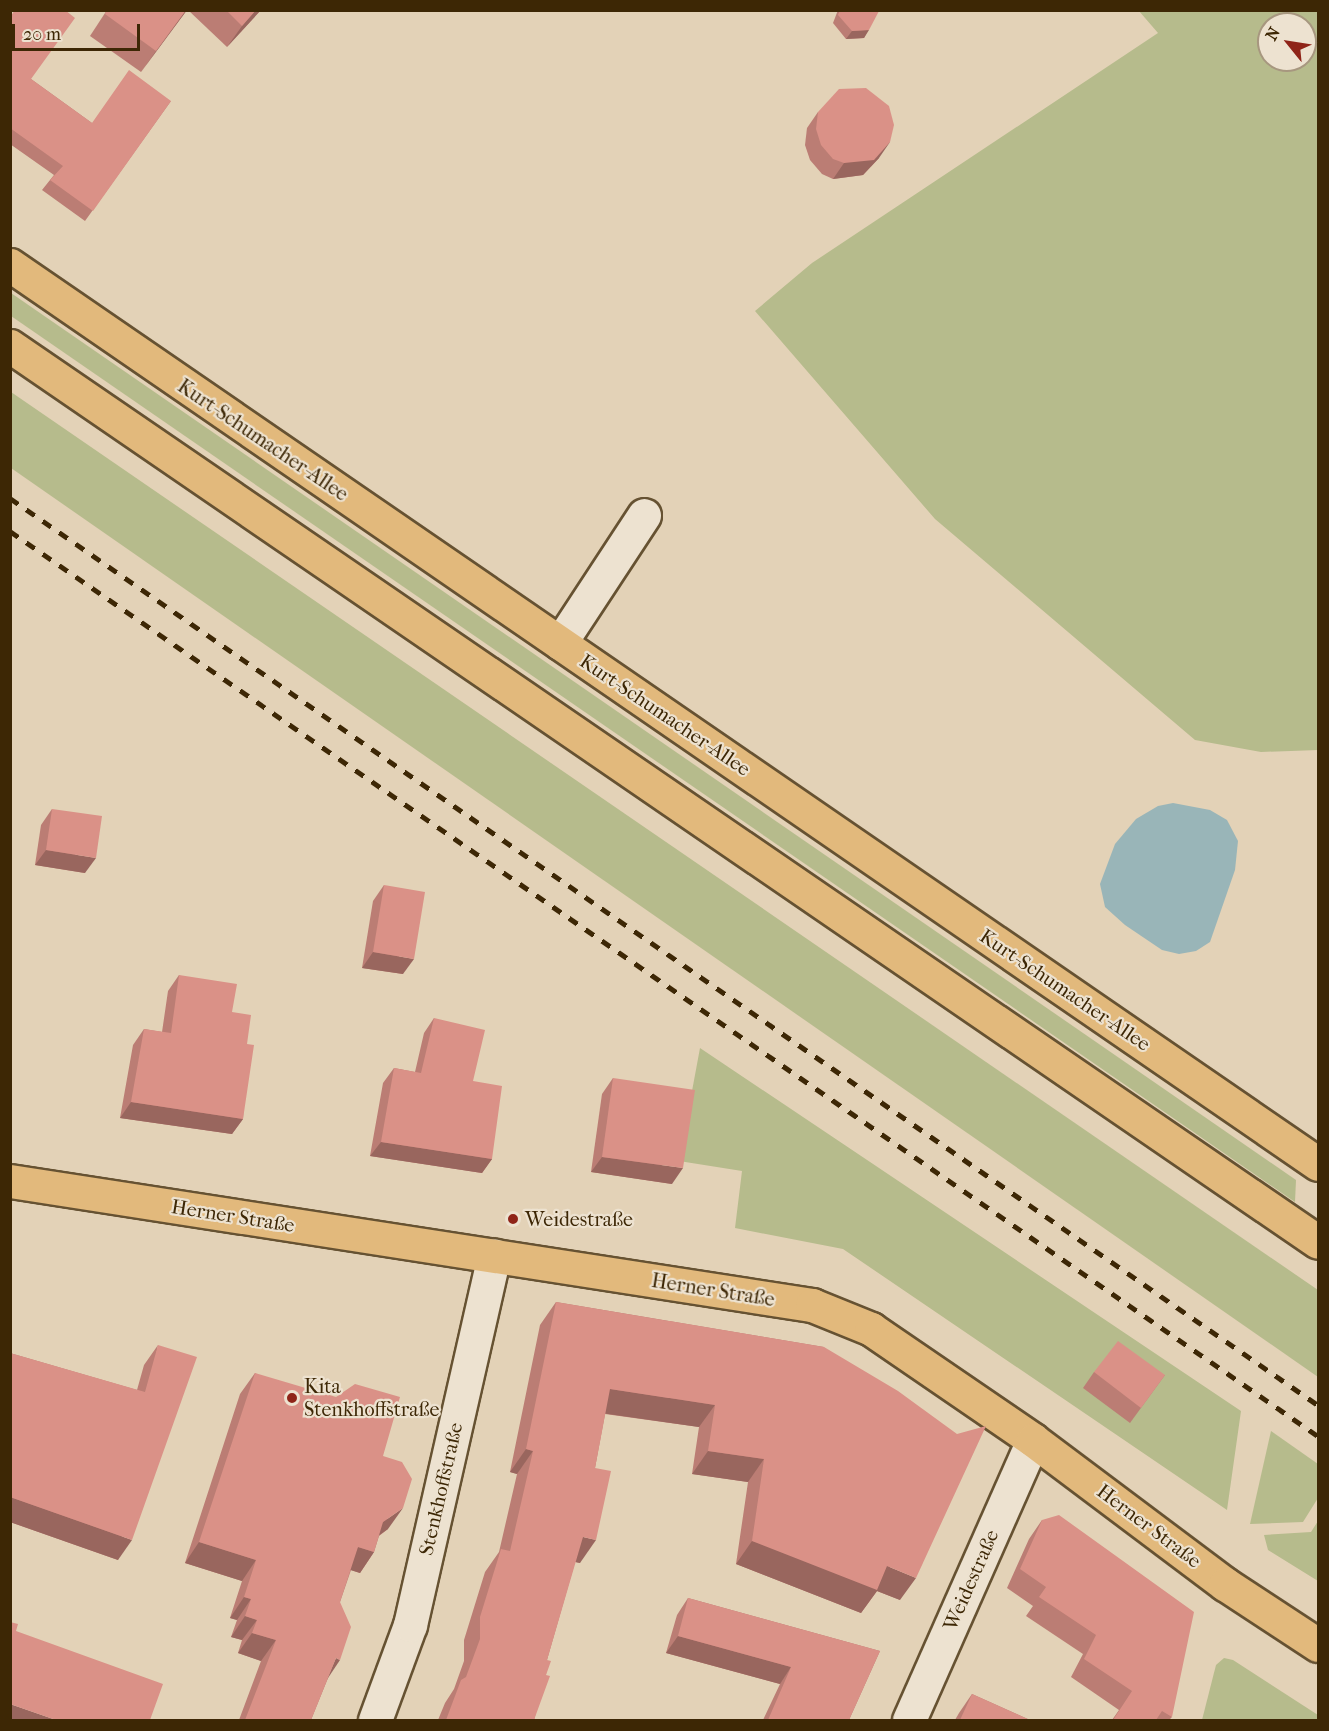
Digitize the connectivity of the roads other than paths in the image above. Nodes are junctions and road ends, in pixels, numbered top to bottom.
1 (10, 266) edge
2 (10, 345) edge
3 (644, 515) dead end
4 (560, 643) junction
5 (1318, 1164) edge
6 (10, 1181) edge
7 (1318, 1242) edge
8 (494, 1255) junction
9 (1033, 1440) junction
10 (1318, 1645) edge
11 (375, 1720) edge
12 (909, 1720) edge

1 - 4 main road, Kurt-Schumacher-Allee
2 - 7 main road
3 - 4 street
4 - 5 main road, Kurt-Schumacher-Allee
6 - 8 main road, Herner Straße
8 - 9 main road, Herner Straße
8 - 11 street, Stenkhoffstraße
9 - 10 main road, Herner Straße
9 - 12 street, Weidestraße

